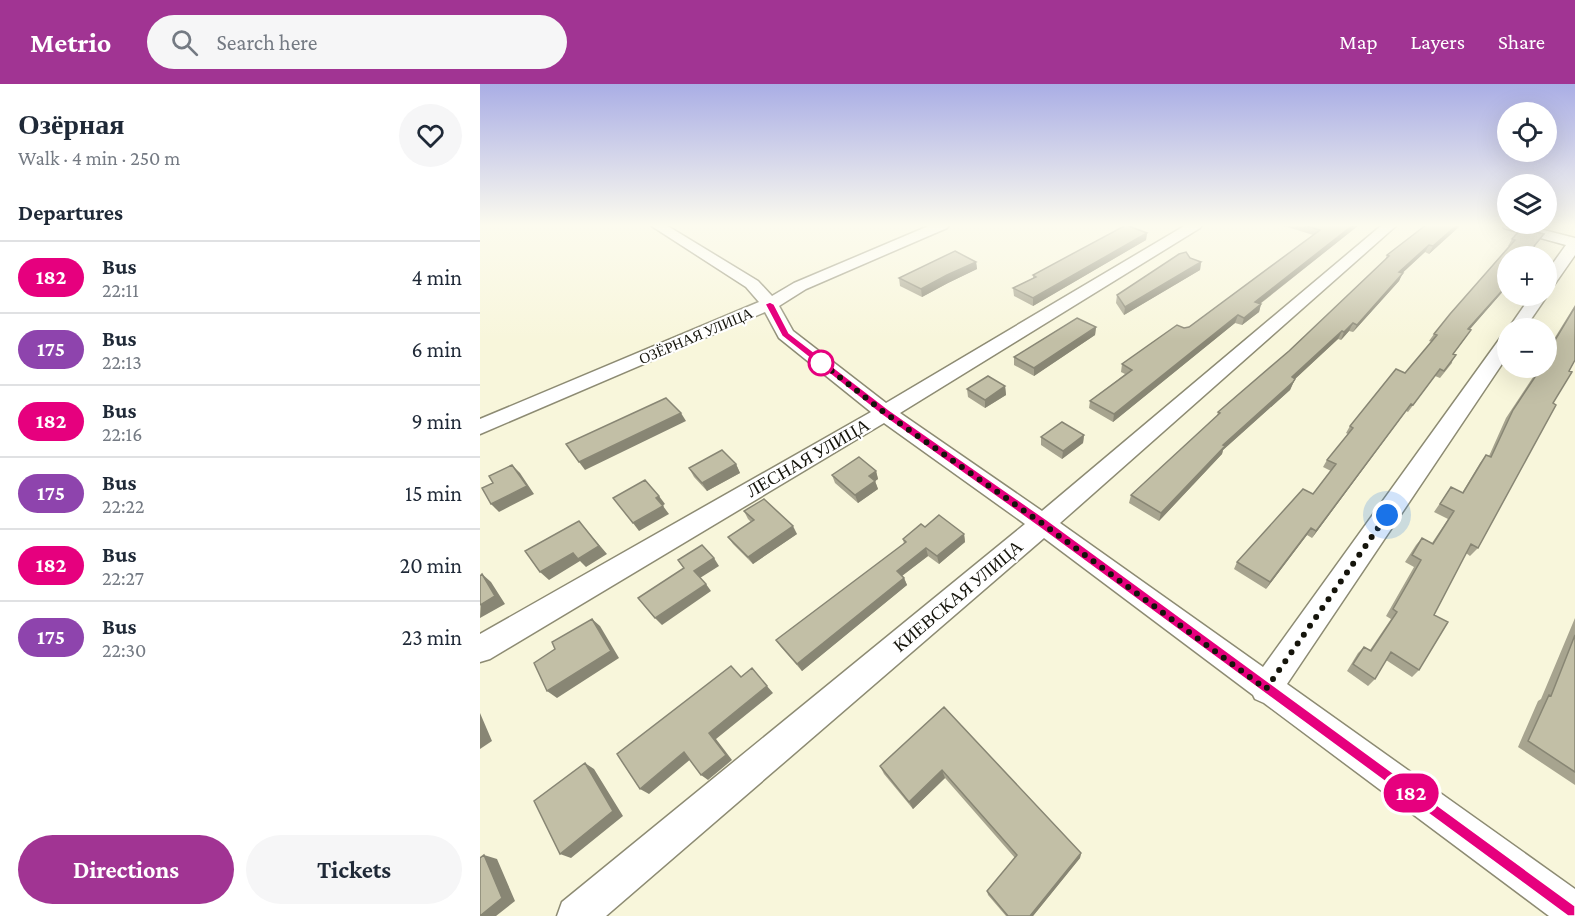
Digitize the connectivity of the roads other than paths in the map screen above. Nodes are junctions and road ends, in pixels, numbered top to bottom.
1 (720, 264) edge
2 (856, 264) edge
3 (1131, 264) edge
4 (1345, 264) edge
5 (770, 304) junction
6 (1497, 357) edge
7 (885, 413) junction
8 (480, 427) edge
9 (1043, 524) junction
10 (480, 649) edge
11 (1266, 689) junction
12 (1575, 912) edge
13 (576, 916) edge

1 - 5 street
2 - 5 street, ОЗЁРНАЯ УЛИЦА
3 - 7 street, ЛЕСНАЯ УЛИЦА
4 - 9 street, КИЕВСКАЯ УЛИЦА
5 - 7 street
5 - 8 street, ОЗЁРНАЯ УЛИЦА
6 - 11 street
7 - 9 street
7 - 10 street, ЛЕСНАЯ УЛИЦА
9 - 11 street
9 - 13 street, КИЕВСКАЯ УЛИЦА
11 - 12 street

